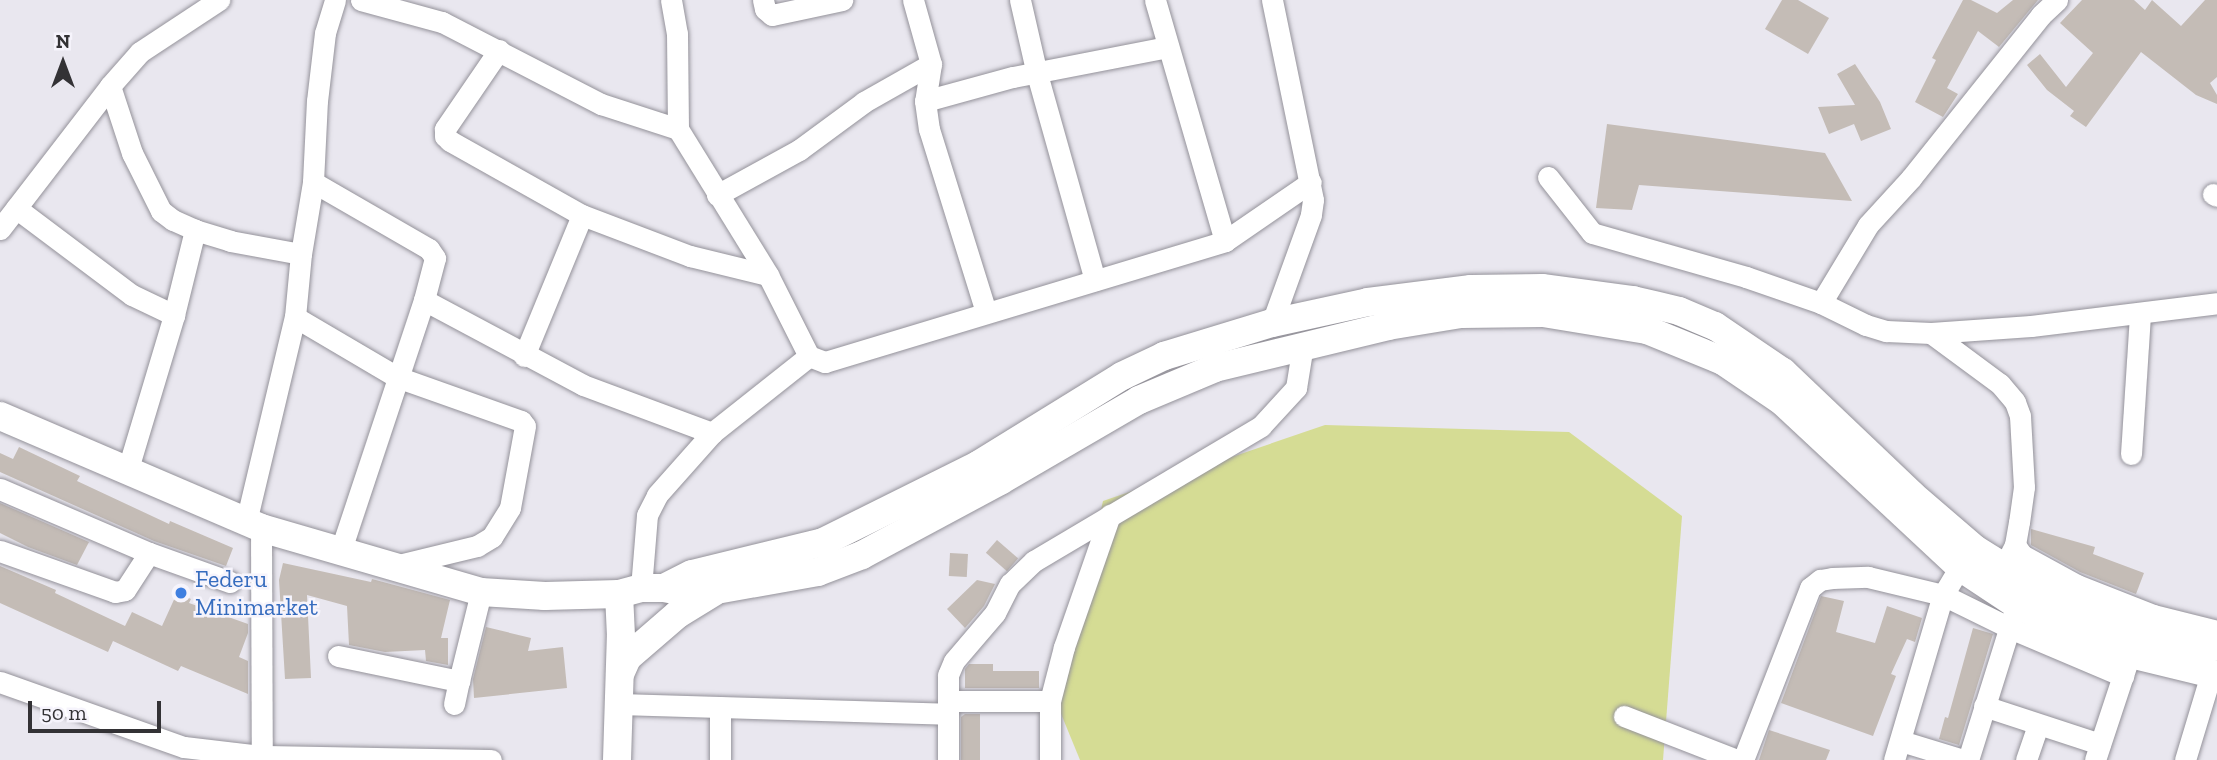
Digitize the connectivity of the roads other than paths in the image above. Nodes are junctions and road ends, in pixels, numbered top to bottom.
1 (219, 0) edge
2 (335, 0) edge
3 (361, 0) edge
4 (671, 0) edge
5 (763, 0) edge
6 (842, 0) edge
7 (913, 0) edge
8 (1020, 0) edge
9 (1155, 0) edge
10 (1272, 0) edge
11 (2057, 0) edge
12 (1168, 47) junction
13 (499, 50) junction
14 (931, 64) junction
15 (1037, 74) junction
16 (110, 86) junction
17 (925, 101) junction
18 (678, 129) junction
19 (1548, 177) dead end
20 (313, 182) junction
21 (1311, 182) junction
22 (717, 195) junction
23 (16, 208) junction
24 (582, 215) junction
25 (0, 229) edge
26 (195, 230) junction
27 (1225, 240) junction
28 (301, 254) junction
29 (768, 275) junction
30 (1095, 280) junction
31 (424, 300) junction
32 (1543, 301) junction
33 (1821, 303) junction
34 (2217, 303) edge
35 (986, 312) junction
36 (174, 315) junction
37 (2140, 315) junction
38 (295, 317) junction
39 (1272, 323) junction
40 (1931, 333) junction
41 (1310, 343) junction
42 (524, 356) junction
43 (808, 356) junction
44 (397, 377) junction
45 (1065, 410) junction
46 (0, 416) edge
47 (712, 433) junction
48 (1080, 434) junction
49 (2131, 454) dead end
50 (127, 472) junction
51 (0, 489) edge
52 (1110, 515) junction
53 (253, 525) junction
54 (0, 551) edge
55 (149, 553) junction
56 (340, 553) junction
57 (389, 567) junction
58 (1960, 567) junction
59 (2004, 567) junction
60 (230, 582) dead end
61 (641, 590) junction
62 (481, 592) junction
63 (715, 592) junction
64 (1943, 596) junction
65 (2013, 616) junction
66 (2217, 631) edge
67 (338, 656) dead end
68 (2127, 665) junction
69 (2215, 665) edge
70 (620, 674) junction
71 (459, 681) junction
72 (0, 682) edge
73 (1050, 701) junction
74 (454, 704) dead end
75 (619, 704) junction
76 (1984, 706) junction
77 (720, 707) junction
78 (947, 707) junction
79 (1624, 716) dead end
80 (2038, 725) junction
81 (1898, 750) edge
82 (2098, 752) edge
83 (181, 753) edge
84 (262, 758) edge
85 (491, 760) edge
86 (617, 760) edge
87 (720, 760) edge
88 (948, 760) edge
89 (1050, 760) edge
90 (1737, 760) edge
91 (1743, 760) edge
92 (1966, 760) edge
93 (2026, 760) edge
94 (2185, 760) edge

1 - 16 street
2 - 20 street
3 - 13 street
4 - 18 street
5 - 6 street
7 - 14 street
8 - 15 street
9 - 12 street
10 - 21 street
11 - 33 street
12 - 15 street
12 - 27 street
13 - 18 street
13 - 24 street
14 - 17 street
14 - 22 street
15 - 17 street
15 - 30 street
16 - 23 street
16 - 26 street
17 - 35 street
18 - 22 street
19 - 33 street
20 - 28 street
20 - 31 street
21 - 27 street
21 - 39 street
22 - 29 street
23 - 25 street
23 - 36 street
24 - 29 street
24 - 42 street
26 - 28 street
26 - 36 street
27 - 30 street
28 - 38 street
29 - 43 street
30 - 35 street
31 - 42 street
31 - 44 street
32 - 39 main road
32 - 41 main road
32 - 58 main road
32 - 59 main road
33 - 40 street
34 - 37 street
35 - 43 street
36 - 50 street
37 - 40 street
37 - 49 street
38 - 44 street
38 - 53 street
39 - 45 main road
40 - 59 street
41 - 48 main road
41 - 52 street
42 - 47 street
43 - 47 street
44 - 56 street
44 - 57 street
45 - 48 main road
45 - 61 main road
46 - 50 main road
47 - 61 street
48 - 63 main road
50 - 53 main road
51 - 55 street
52 - 73 street
52 - 78 street
53 - 56 main road
53 - 84 street
54 - 55 street
55 - 60 street
56 - 57 main road
57 - 62 main road
58 - 59 main road
58 - 64 street
59 - 65 main road
59 - 66 street
59 - 69 main road
61 - 62 main road
61 - 63 main road
61 - 70 main road
62 - 71 street
63 - 70 main road
64 - 65 street
64 - 81 street
64 - 91 street
65 - 68 main road
65 - 76 street
67 - 71 street
68 - 69 main road
68 - 82 street
69 - 94 street
70 - 75 main road
71 - 74 street
72 - 83 street
73 - 78 street
73 - 89 street
75 - 77 street
75 - 86 main road
76 - 80 street
76 - 92 street
77 - 78 street
77 - 87 street
78 - 88 street
79 - 90 street
80 - 82 street
80 - 93 street
81 - 92 street
83 - 84 street
84 - 85 street

